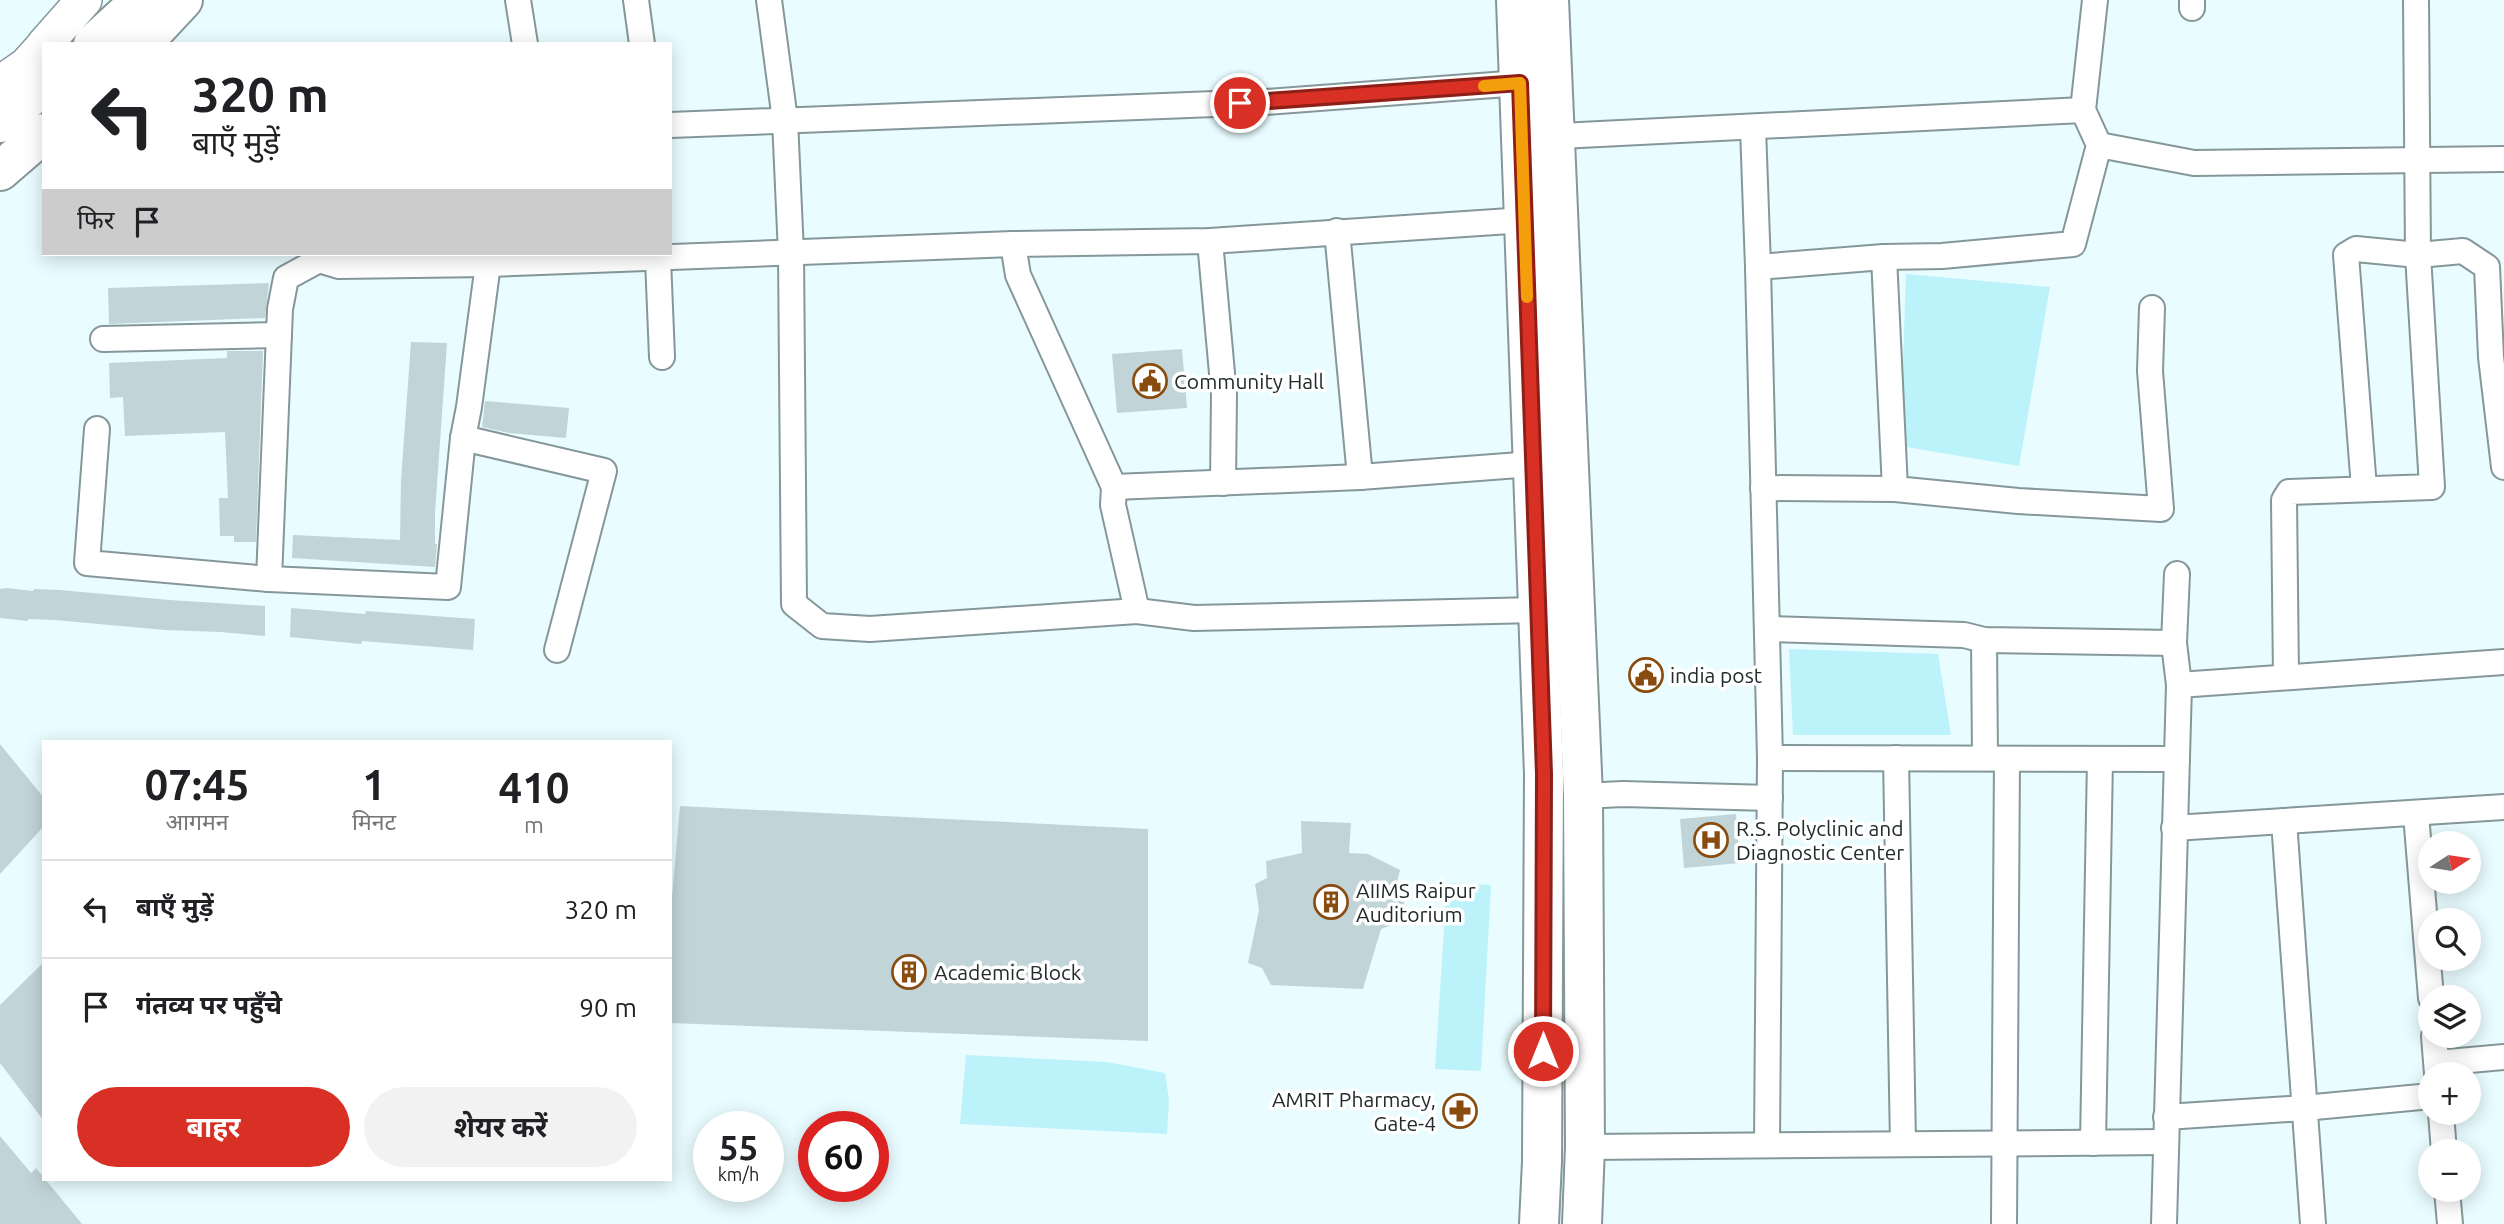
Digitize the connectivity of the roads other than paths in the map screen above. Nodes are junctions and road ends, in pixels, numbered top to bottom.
1 (84, 0) edge
2 (141, 0) edge
3 (183, 0) edge
4 (518, 0) edge
5 (636, 0) edge
6 (769, 0) edge
7 (1516, 0) edge
8 (1549, 0) edge
9 (2095, 0) edge
10 (2416, 0) edge
11 (48, 42) edge
12 (95, 42) edge
13 (144, 42) edge
14 (525, 42) edge
15 (642, 42) edge
16 (42, 48) edge
17 (1520, 83) junction
18 (0, 84) edge
19 (42, 87) edge
20 (2083, 110) junction
21 (785, 120) junction
22 (0, 123) edge
23 (672, 125) edge
24 (1753, 128) junction
25 (42, 135) edge
26 (1539, 137) junction
27 (2099, 145) junction
28 (2504, 159) edge
29 (2418, 160) junction
30 (0, 171) edge
31 (1525, 220) junction
32 (1337, 231) junction
33 (1210, 241) junction
34 (1013, 244) junction
35 (791, 253) junction
36 (2418, 255) junction
37 (319, 257) edge
38 (1884, 257) junction
39 (658, 259) junction
40 (488, 264) junction
41 (1758, 267) junction
42 (2152, 308) dead end
43 (279, 335) junction
44 (103, 339) dead end
45 (662, 357) dead end
46 (97, 429) dead end
47 (463, 438) junction
48 (1533, 464) junction
49 (2504, 467) edge
50 (1360, 477) junction
51 (1223, 483) junction
52 (1114, 487) junction
53 (1763, 488) junction
54 (2364, 488) junction
55 (1895, 489) junction
56 (2177, 574) dead end
57 (269, 579) junction
58 (1538, 610) junction
59 (1137, 611) junction
60 (1767, 629) junction
61 (1984, 640) junction
62 (2174, 643) junction
63 (557, 650) dead end
64 (2504, 662) edge
65 (2286, 677) junction
66 (2179, 685) junction
67 (1770, 758) junction
68 (1896, 758) junction
69 (1996, 759) junction
70 (2099, 759) junction
71 (2177, 759) junction
72 (1583, 796) junction
73 (1770, 798) junction
74 (2504, 807) edge
75 (2416, 814) junction
76 (2284, 821) junction
77 (2175, 828) junction
78 (2430, 985) edge
79 (2504, 1057) edge
80 (2476, 1062) edge
81 (2418, 1098) edge
82 (2304, 1108) junction
83 (2165, 1117) junction
84 (2165, 1142) junction
85 (2004, 1143) junction
86 (2092, 1143) junction
87 (1903, 1144) junction
88 (1767, 1145) junction
89 (1585, 1147) junction
90 (2448, 1202) edge
91 (1540, 1212) edge
92 (1582, 1224) edge
93 (2004, 1224) edge
94 (2164, 1224) edge
95 (2313, 1224) edge
96 (2450, 1224) edge

1 - 11 street
2 - 12 main road
3 - 13 main road
4 - 14 street
5 - 15 street
6 - 21 street
7 - 17 main road
8 - 26 main road
9 - 20 street
10 - 29 street
16 - 18 street
17 - 21 street
17 - 26 main road
19 - 22 main road
20 - 24 street
20 - 27 street
21 - 23 street
21 - 35 street
24 - 26 street
24 - 41 street
25 - 30 main road
26 - 31 main road
26 - 72 main road
27 - 29 street
27 - 38 street
28 - 29 street
29 - 36 street
31 - 32 street
31 - 48 main road
32 - 33 street
32 - 50 street
33 - 34 street
33 - 51 street
34 - 35 street
34 - 52 street
35 - 39 street
35 - 59 street
36 - 49 street
36 - 54 street
36 - 54 street
37 - 40 street
37 - 43 street
38 - 41 street
38 - 55 street
39 - 40 street
39 - 45 street
40 - 47 street
41 - 53 street
42 - 55 street
43 - 44 street
43 - 57 street
46 - 57 street
47 - 57 street
47 - 63 street
48 - 50 street
48 - 58 main road
50 - 51 street
51 - 52 street
52 - 59 street
53 - 55 street
53 - 60 street
54 - 65 street
56 - 62 street
58 - 59 street
58 - 91 main road
60 - 61 street
60 - 67 street
61 - 62 street
61 - 69 street
62 - 66 street
64 - 65 street
65 - 66 street
66 - 71 street
67 - 68 street
67 - 73 street
68 - 69 street
68 - 87 street
69 - 70 street
69 - 85 street
70 - 71 street
70 - 86 street
71 - 77 street
72 - 73 street
72 - 89 main road
73 - 88 street
74 - 75 street
75 - 76 street
75 - 78 street
76 - 77 street
76 - 82 street
77 - 83 street
79 - 80 street
81 - 82 street
82 - 83 street
82 - 95 street
83 - 84 street
84 - 86 street
84 - 94 street
85 - 86 street
85 - 87 street
85 - 93 street
87 - 88 street
88 - 89 street
89 - 92 main road
90 - 96 street

